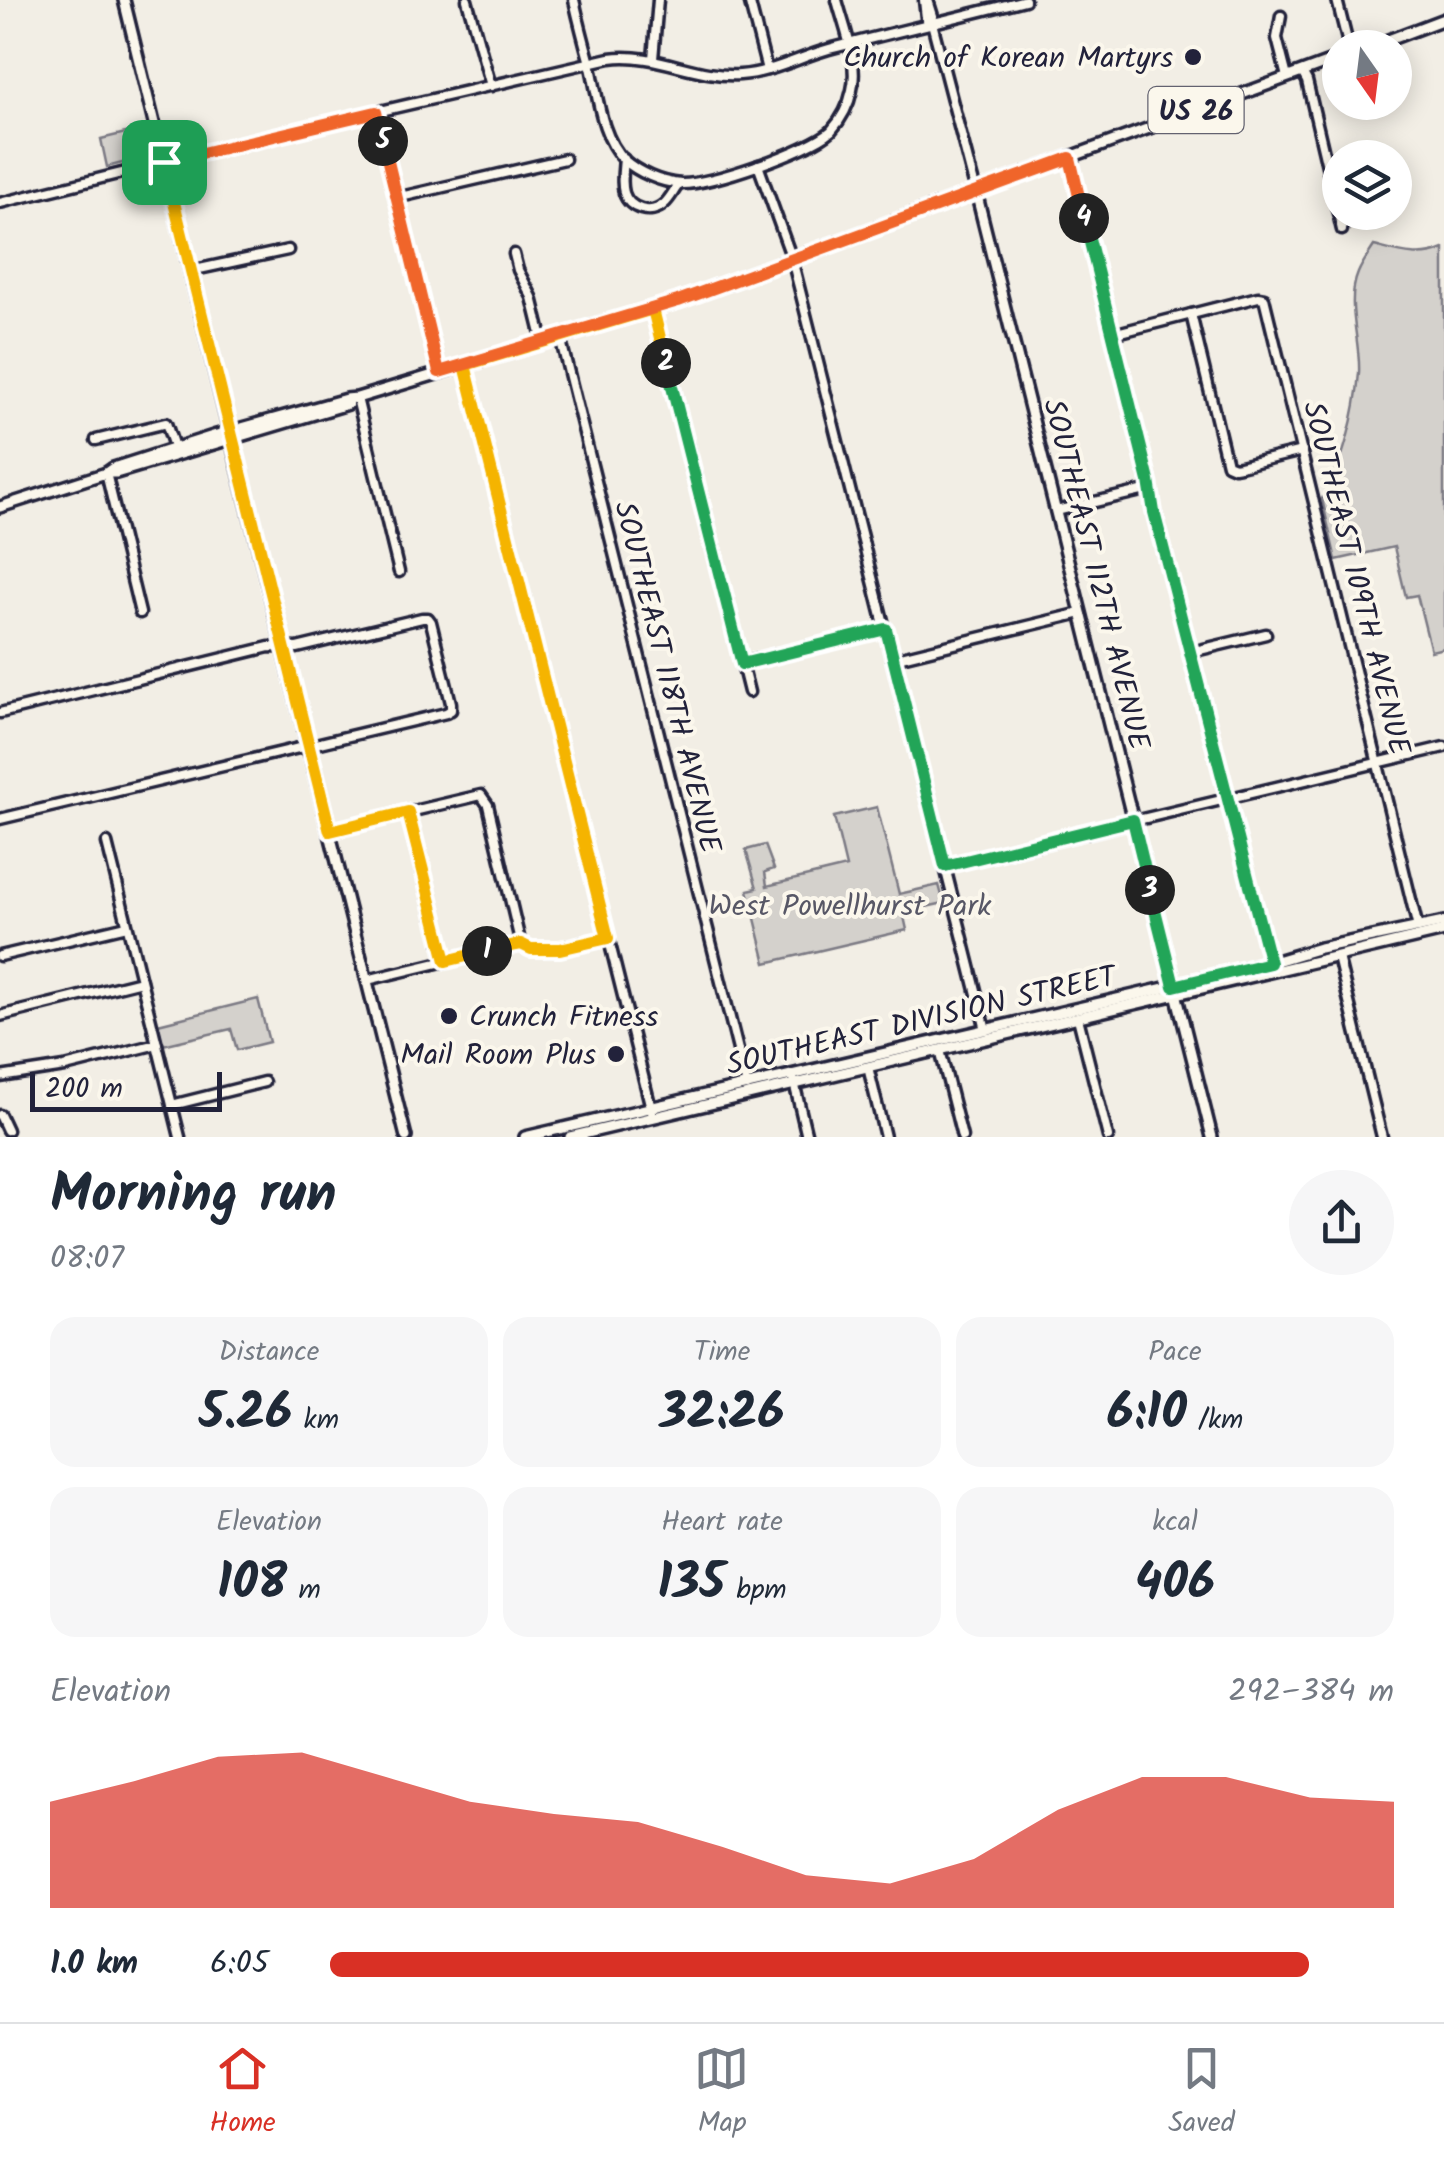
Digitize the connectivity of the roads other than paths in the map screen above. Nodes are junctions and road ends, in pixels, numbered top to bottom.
1 (124, 0) edge
2 (467, 0) edge
3 (574, 0) edge
4 (658, 0) edge
5 (750, 0) edge
6 (837, 0) edge
7 (926, 0) edge
8 (1025, 0) edge
9 (1337, 0) edge
10 (1281, 16) dead end
11 (1444, 19) edge
12 (932, 23) junction
13 (1344, 30) edge
14 (1412, 31) edge
15 (848, 44) junction
16 (653, 59) junction
17 (590, 63) junction
18 (1322, 65) edge
19 (767, 70) junction
20 (1302, 72) junction
21 (1287, 77) junction
22 (491, 86) junction
23 (376, 112) junction
24 (1322, 147) edge
25 (1070, 158) junction
26 (565, 159) dead end
27 (624, 159) junction
28 (164, 162) junction
29 (758, 164) junction
30 (678, 184) junction
31 (976, 192) junction
32 (396, 198) junction
33 (0, 203) edge
34 (288, 250) dead end
35 (514, 254) dead end
36 (792, 259) junction
37 (190, 271) junction
38 (653, 309) junction
39 (1191, 314) junction
40 (1113, 334) junction
41 (560, 338) junction
42 (543, 342) junction
43 (465, 365) junction
44 (439, 372) junction
45 (357, 398) junction
46 (230, 435) junction
47 (96, 440) dead end
48 (174, 447) junction
49 (1302, 451) junction
50 (106, 473) junction
51 (1150, 489) junction
52 (0, 507) edge
53 (1056, 511) junction
54 (399, 572) dead end
55 (140, 612) dead end
56 (1082, 613) junction
57 (886, 629) junction
58 (1266, 634) dead end
59 (284, 648) junction
60 (1190, 652) junction
61 (893, 659) junction
62 (742, 664) junction
63 (749, 692) dead end
64 (0, 713) edge
65 (308, 744) junction
66 (1444, 747) edge
67 (1378, 762) junction
68 (1229, 798) junction
69 (408, 812) junction
70 (0, 819) edge
71 (1133, 820) junction
72 (330, 831) junction
73 (106, 843) dead end
74 (945, 866) junction
75 (1444, 922) edge
76 (127, 926) junction
77 (1418, 928) junction
78 (1444, 931) edge
79 (1376, 937) junction
80 (608, 938) junction
81 (1410, 940) junction
82 (521, 944) junction
83 (0, 956) edge
84 (1338, 957) junction
85 (446, 961) junction
86 (1270, 963) junction
87 (366, 980) junction
88 (141, 981) junction
89 (1175, 991) junction
90 (0, 1016) edge
91 (1078, 1018) junction
92 (986, 1030) junction
93 (157, 1044) junction
94 (940, 1050) junction
95 (868, 1067) junction
96 (0, 1077) edge
97 (794, 1080) junction
98 (264, 1082) dead end
99 (747, 1086) junction
100 (708, 1095) junction
101 (172, 1104) junction
102 (677, 1112) junction
103 (652, 1113) junction
104 (0, 1116) edge
105 (7, 1130) dead end
106 (180, 1137) edge
107 (406, 1137) edge
108 (525, 1137) edge
109 (570, 1137) edge
110 (808, 1137) edge
111 (885, 1137) edge
112 (962, 1137) edge
113 (1108, 1137) edge
114 (1212, 1137) edge
115 (1382, 1137) edge

1 - 28 main road
2 - 22 street
3 - 17 street
4 - 16 street
5 - 19 street
6 - 15 street
7 - 12 street, SOUTHEAST 112TH AVENUE
8 - 12 street
9 - 13 street
10 - 21 street
11 - 14 main road
12 - 15 street
12 - 31 street, SOUTHEAST 112TH AVENUE
15 - 19 street
15 - 29 street
16 - 17 street
16 - 19 street
17 - 22 street
17 - 27 street
18 - 20 main road, US 26
20 - 21 main road, US 26
20 - 24 street
21 - 25 main road, US 26
22 - 23 street
23 - 28 street
23 - 32 street
25 - 31 main road, US 26
25 - 40 street
26 - 32 street
27 - 30 street
27 - 30 street
28 - 33 street
28 - 37 main road
29 - 30 street
29 - 36 street
31 - 36 main road, US 26
31 - 53 main road, SOUTHEAST 112TH AVENUE
32 - 44 street
34 - 37 street
35 - 42 street
36 - 38 main road, US 26
36 - 57 street
37 - 46 main road
38 - 41 main road, US 26
38 - 62 street
39 - 40 street
39 - 49 street
39 - 49 street, SOUTHEAST 109TH AVENUE
40 - 51 street
41 - 42 main road, US 26
41 - 99 street, SOUTHEAST 118TH AVENUE
42 - 43 main road, US 26
43 - 44 main road, US 26
43 - 80 street
44 - 45 main road, US 26
45 - 46 main road, US 26
45 - 54 street
46 - 48 main road, US 26
46 - 50 main road, US 26
46 - 59 main road
47 - 48 street
48 - 50 main road, US 26
49 - 67 street, SOUTHEAST 109TH AVENUE
50 - 52 main road, US 26
50 - 55 street
51 - 53 street
51 - 60 street
53 - 56 main road, SOUTHEAST 112TH AVENUE
56 - 61 street
56 - 71 main road, SOUTHEAST 112TH AVENUE
57 - 61 street
57 - 62 street
58 - 60 street
59 - 64 street
59 - 65 main road
59 - 65 street
60 - 68 street
61 - 74 street
62 - 63 street
65 - 70 street
65 - 72 main road
66 - 67 street
67 - 68 street
67 - 77 street, SOUTHEAST 109TH AVENUE
68 - 71 street
68 - 86 street
69 - 72 street
69 - 82 street
69 - 85 street
71 - 74 street
71 - 89 main road, SOUTHEAST 112TH AVENUE
72 - 87 main road
73 - 76 street
74 - 92 street
75 - 77 main road, SOUTHEAST DIVISION STREET
76 - 83 street
76 - 88 street
77 - 79 main road, SOUTHEAST DIVISION STREET
77 - 81 main road
78 - 81 main road, SOUTHEAST DIVISION STREET
79 - 84 main road
79 - 86 main road, SOUTHEAST DIVISION STREET
80 - 82 street
80 - 103 street
81 - 84 main road, SOUTHEAST DIVISION STREET
82 - 85 street
84 - 89 main road, SOUTHEAST DIVISION STREET
84 - 115 street
85 - 87 street
86 - 89 main road, SOUTHEAST DIVISION STREET
87 - 107 main road
88 - 90 street
88 - 93 street
89 - 91 main road, SOUTHEAST DIVISION STREET
89 - 92 main road, SOUTHEAST DIVISION STREET
89 - 114 main road, SOUTHEAST 112TH AVENUE
91 - 94 main road, SOUTHEAST DIVISION STREET
91 - 113 street
92 - 97 main road, SOUTHEAST DIVISION STREET
93 - 96 street
93 - 101 street
94 - 95 main road, SOUTHEAST DIVISION STREET
94 - 112 street
95 - 97 main road, SOUTHEAST DIVISION STREET
95 - 111 street
97 - 99 main road, SOUTHEAST DIVISION STREET
97 - 102 main road, SOUTHEAST DIVISION STREET
97 - 110 street
98 - 101 street
99 - 100 main road, SOUTHEAST DIVISION STREET
100 - 102 main road
100 - 103 main road, SOUTHEAST DIVISION STREET
101 - 106 street
102 - 103 main road, SOUTHEAST DIVISION STREET
103 - 108 main road, SOUTHEAST DIVISION STREET
103 - 109 main road, SOUTHEAST DIVISION STREET
104 - 105 street

